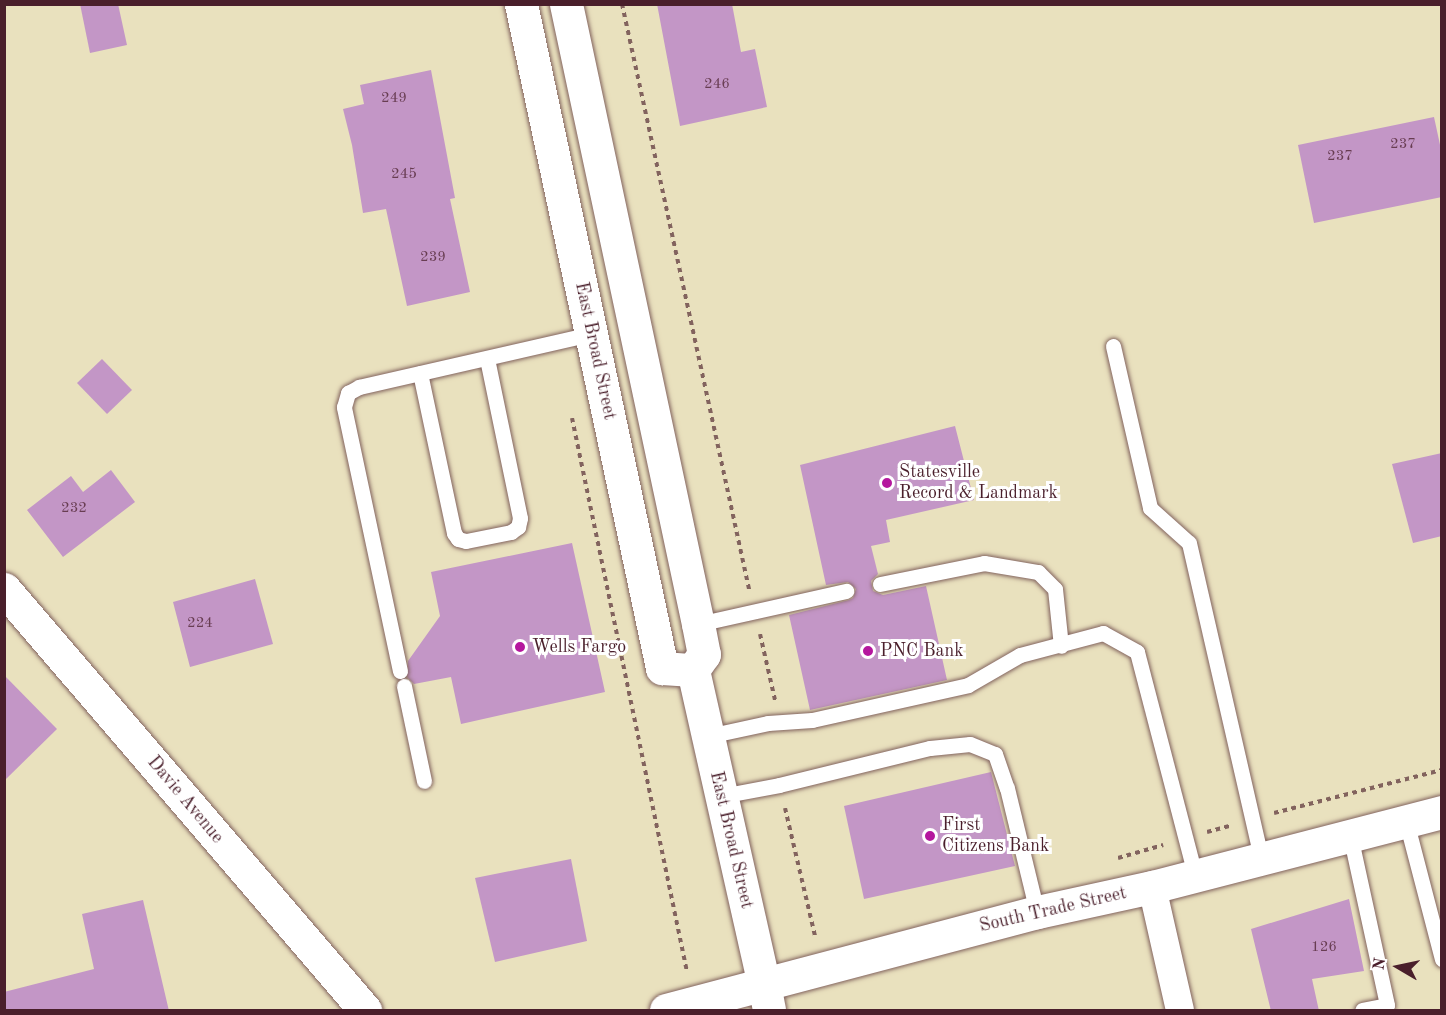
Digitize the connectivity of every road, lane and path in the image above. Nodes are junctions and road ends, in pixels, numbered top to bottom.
1 (521, 4) edge
2 (566, 4) edge
3 (622, 4) edge
4 (634, 324) junction
5 (591, 334) junction
6 (1113, 346) dead end
7 (487, 358) junction
8 (420, 373) junction
9 (571, 414) dead end
10 (880, 584) dead end
11 (4, 589) edge
12 (846, 591) dead end
13 (754, 611) junction
14 (698, 624) junction
15 (1061, 646) junction
16 (693, 670) junction
17 (780, 723) junction
18 (708, 736) junction
19 (1442, 770) edge
20 (424, 781) dead end
21 (780, 785) junction
22 (720, 796) junction
23 (1442, 812) edge
24 (1252, 819) junction
25 (1406, 821) junction
26 (1350, 835) junction
27 (1186, 838) junction
28 (1261, 858) junction
29 (1108, 860) dead end
30 (1195, 874) junction
31 (1152, 887) junction
32 (1037, 912) junction
33 (824, 934) dead end
34 (1442, 959) edge
35 (689, 981) dead end
36 (767, 997) edge
37 (365, 1011) edge
38 (666, 1011) edge
39 (1180, 1011) edge
40 (1362, 1011) edge

1 - 5 main road, East Broad Street
2 - 4 main road
3 - 13 path
4 - 5 main road
4 - 14 main road
5 - 7 lane
5 - 16 main road, East Broad Street
6 - 24 lane
7 - 8 lane
7 - 8 lane
8 - 20 lane
9 - 35 path
10 - 15 lane
11 - 37 main road, Davie Avenue
12 - 13 lane
13 - 14 lane
13 - 17 path
14 - 16 main road
15 - 17 lane
15 - 27 lane
16 - 18 main road, East Broad Street
17 - 18 lane
18 - 22 main road, East Broad Street
19 - 24 path
21 - 22 lane
21 - 32 lane
21 - 33 path
22 - 36 main road, East Broad Street
23 - 25 main road, South Trade Street
24 - 27 path
24 - 28 lane
25 - 26 main road, South Trade Street
25 - 34 lane
26 - 28 main road, South Trade Street
26 - 40 lane
27 - 29 path
27 - 30 lane
28 - 30 main road, South Trade Street
30 - 31 main road, South Trade Street
31 - 32 main road, South Trade Street
31 - 39 street
32 - 36 main road, South Trade Street
36 - 38 main road, South Trade Street

